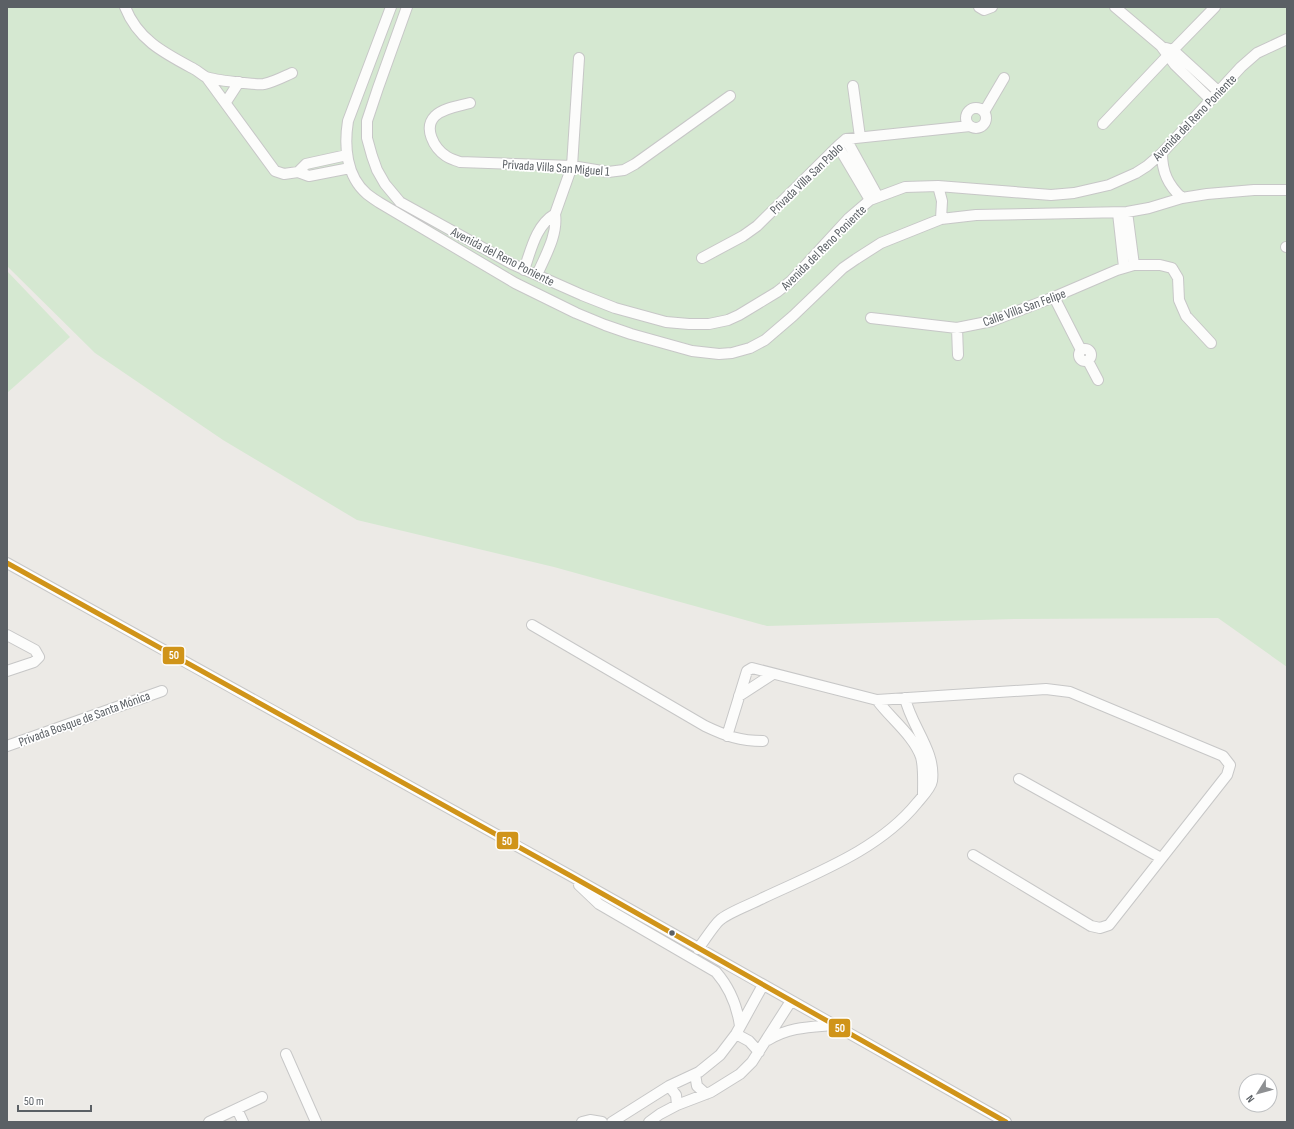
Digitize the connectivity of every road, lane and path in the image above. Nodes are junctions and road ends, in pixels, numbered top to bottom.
1 (125, 7) edge
2 (391, 7) edge
3 (407, 7) edge
4 (979, 7) edge
5 (992, 7) edge
6 (1115, 7) edge
7 (1215, 7) edge
8 (1287, 39) edge
9 (1170, 53) junction
10 (579, 58) dead end
11 (292, 73) dead end
12 (207, 78) junction
13 (1004, 78) dead end
14 (239, 82) junction
15 (853, 86) dead end
16 (1219, 92) junction
17 (730, 96) dead end
18 (1211, 100) junction
19 (226, 102) junction
20 (470, 103) dead end
21 (1103, 124) dead end
22 (860, 137) junction
23 (842, 142) junction
24 (1162, 153) junction
25 (347, 155) junction
26 (572, 166) junction
27 (350, 168) junction
28 (298, 172) junction
29 (938, 186) junction
30 (1287, 190) edge
31 (874, 198) junction
32 (1182, 198) junction
33 (1122, 213) junction
34 (555, 214) junction
35 (941, 219) junction
36 (702, 258) dead end
37 (1129, 266) junction
38 (524, 270) junction
39 (537, 275) junction
40 (1054, 298) junction
41 (871, 318) dead end
42 (957, 328) junction
43 (1211, 343) dead end
44 (958, 356) dead end
45 (1098, 380) dead end
46 (7, 563) edge
47 (532, 625) dead end
48 (7, 635) edge
49 (7, 671) edge
50 (773, 674) junction
51 (162, 691) dead end
52 (739, 696) junction
53 (905, 698) junction
54 (877, 700) junction
55 (727, 736) junction
56 (763, 740) dead end
57 (7, 746) edge
58 (1019, 779) dead end
59 (924, 795) junction
60 (973, 855) dead end
61 (1161, 858) junction
62 (571, 876) junction
63 (698, 949) junction
64 (763, 985) junction
65 (791, 1001) junction
66 (834, 1025) junction
67 (738, 1030) junction
68 (766, 1041) junction
69 (759, 1052) junction
70 (286, 1054) dead end
71 (695, 1074) junction
72 (669, 1086) junction
73 (706, 1094) junction
74 (262, 1097) dead end
75 (677, 1105) junction
76 (237, 1109) junction
77 (209, 1122) edge
78 (243, 1122) edge
79 (316, 1122) edge
80 (582, 1122) edge
81 (602, 1122) edge
82 (612, 1122) edge
83 (649, 1122) edge
84 (1006, 1122) edge

1 - 12 street
2 - 25 street, Avenida del Reno Poniente
3 - 38 street, Avenida del Reno Poniente
4 - 5 street
6 - 9 street
7 - 9 street
8 - 16 street, Avenida del Reno Poniente
9 - 16 street
9 - 18 street
9 - 21 street
10 - 26 street
11 - 14 street
12 - 14 street
12 - 19 street
13 - 22 street, Privada Villa San Pablo
14 - 19 street
15 - 22 street
16 - 18 street, Avenida del Reno Poniente
17 - 26 street, Privada Villa San Miguel 1
18 - 24 street, Avenida del Reno Poniente
19 - 28 street
20 - 26 street, Privada Villa San Miguel 1
22 - 23 street, Privada Villa San Pablo
23 - 31 street
23 - 36 street, Privada Villa San Pablo
24 - 29 street, Avenida del Reno Poniente
24 - 32 street
25 - 27 street, Avenida del Reno Poniente
25 - 28 street
26 - 34 street
27 - 28 street
27 - 35 street, Avenida del Reno Poniente
29 - 31 street, Avenida del Reno Poniente
29 - 35 street
30 - 32 street, Avenida del Reno Poniente
31 - 39 street, Avenida del Reno Poniente
32 - 33 street, Avenida del Reno Poniente
33 - 35 street, Avenida del Reno Poniente
33 - 37 street
34 - 38 street
34 - 39 street
37 - 40 street, Calle Villa San Felipe
37 - 43 street, Calle Villa San Felipe
38 - 39 street, Avenida del Reno Poniente
40 - 42 street, Calle Villa San Felipe
40 - 45 street
41 - 42 street, Calle Villa San Felipe
42 - 44 street
46 - 62 street
47 - 55 street
48 - 49 street
50 - 52 street
50 - 52 street
50 - 54 street
51 - 57 street, Privada Bosque de Santa Mónica
52 - 55 street
53 - 54 street
53 - 59 street
53 - 61 street
54 - 59 street
55 - 56 street
58 - 61 street
59 - 63 street
60 - 61 street
62 - 63 street
62 - 67 street
63 - 64 street
64 - 65 street
64 - 67 street
65 - 66 street
65 - 68 street
66 - 68 street
66 - 84 street
67 - 69 street
67 - 71 street
68 - 69 street
69 - 73 street
70 - 79 street
71 - 72 street
71 - 73 street
72 - 75 street
72 - 82 street
73 - 75 street
74 - 76 street
75 - 83 street
76 - 77 street
76 - 78 street
80 - 81 street

